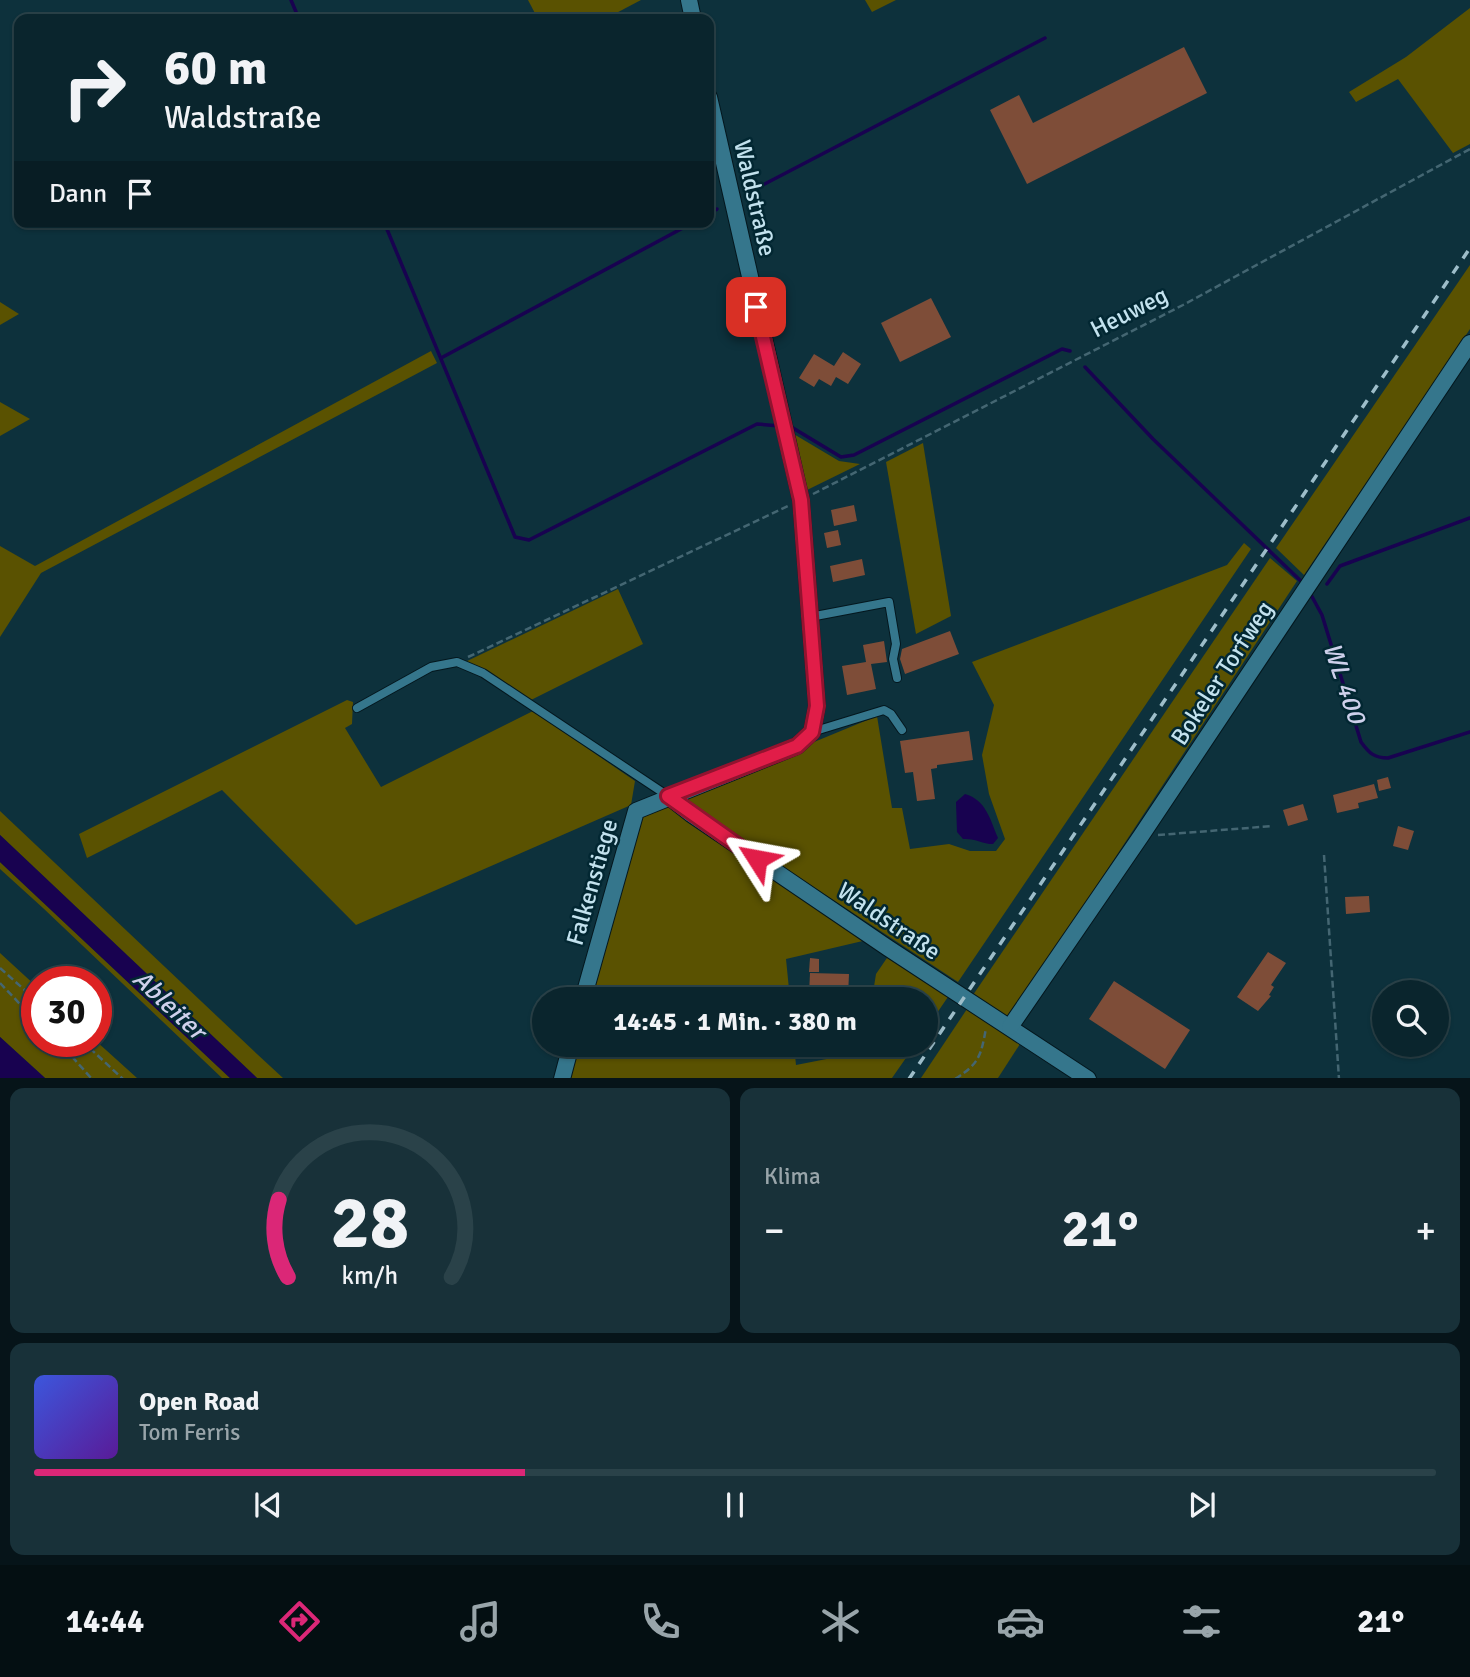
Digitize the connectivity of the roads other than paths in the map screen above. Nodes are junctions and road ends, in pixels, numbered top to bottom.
1 (714, 119) edge
2 (1470, 343) edge
3 (810, 617) junction
4 (897, 678) dead end
5 (357, 708) dead end
6 (902, 730) dead end
7 (812, 732) junction
8 (668, 796) junction
9 (586, 987) edge
10 (1010, 1027) junction
11 (568, 1057) edge
12 (562, 1078) edge
13 (1086, 1078) edge

1 - 3 street, Waldstraße
2 - 10 street, Bokeler Torfweg
3 - 4 lane
3 - 7 street, Waldstraße
5 - 8 lane, Waldstraße
6 - 7 lane
7 - 8 street
8 - 9 street, Falkenstiege
8 - 10 street, Waldstraße
10 - 13 street, Waldstraße
11 - 12 street

